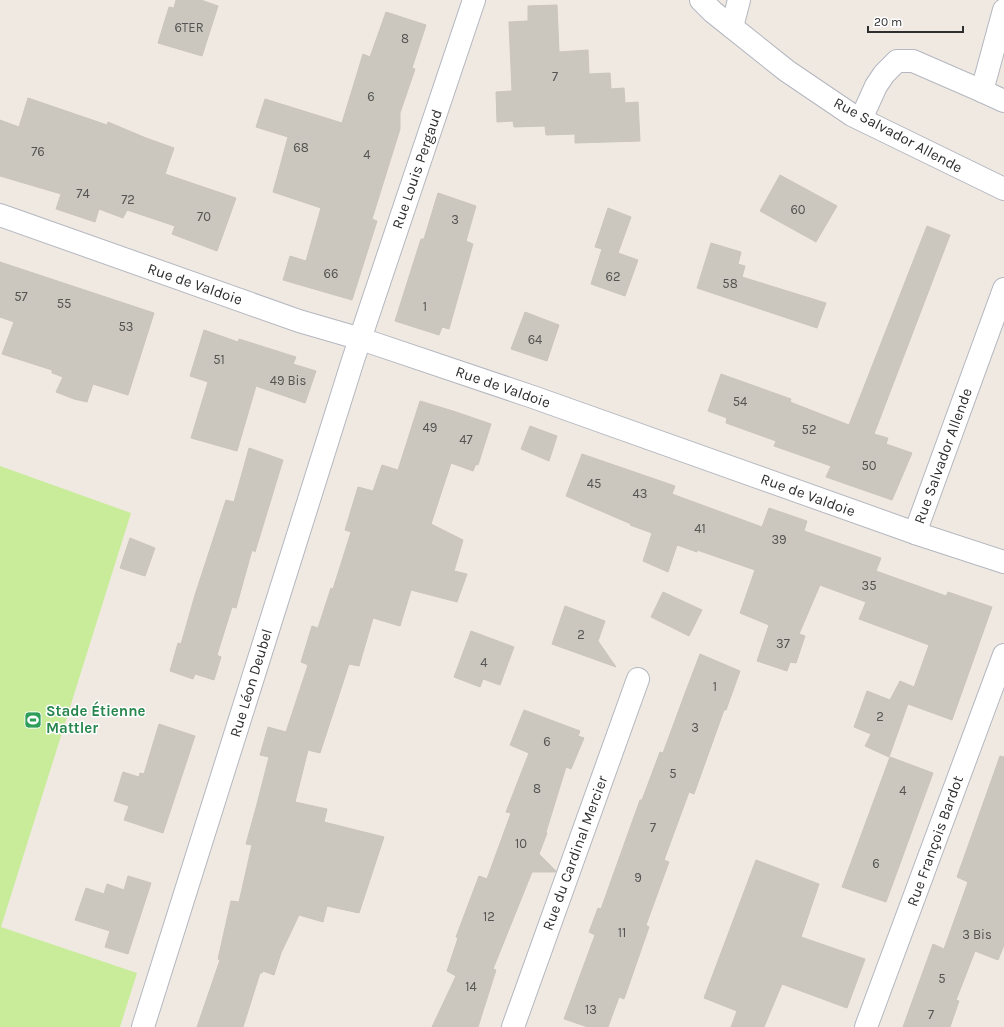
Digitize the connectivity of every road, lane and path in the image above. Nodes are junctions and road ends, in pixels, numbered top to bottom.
1 (474, 0) edge
2 (701, 0) edge
3 (739, 0) edge
4 (1004, 10) edge
5 (732, 27) junction
6 (982, 91) junction
7 (1004, 101) edge
8 (861, 119) junction
9 (1004, 189) edge
10 (0, 215) edge
11 (1004, 289) edge
12 (360, 339) junction
13 (915, 533) junction
14 (1004, 562) edge
15 (1004, 655) edge
16 (638, 679) dead end
17 (143, 1027) edge
18 (513, 1027) edge
19 (866, 1027) edge

1 - 12 street, Rue Louis Pergaud
2 - 5 street, Rue Salvador Allende
3 - 5 street
4 - 6 street
5 - 8 street, Rue Salvador Allende
6 - 7 street
6 - 8 street
8 - 9 street, Rue Salvador Allende
10 - 12 street, Rue de Valdoie
11 - 13 street, Rue Salvador Allende
12 - 13 street, Rue de Valdoie
12 - 17 street, Rue Léon Deubel
13 - 14 street, Rue de Valdoie
15 - 19 street, Rue François Bardot
16 - 18 street, Rue du Cardinal Mercier

